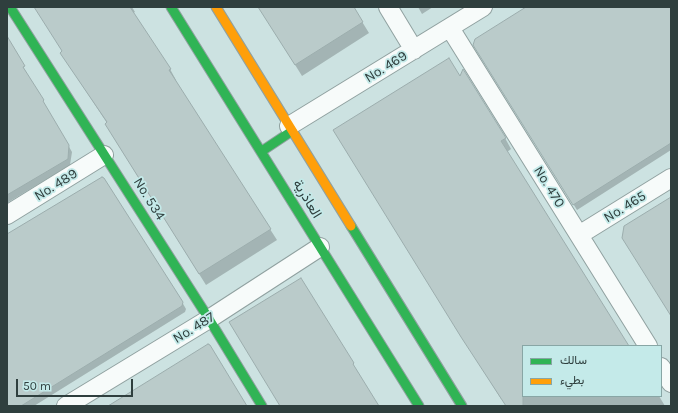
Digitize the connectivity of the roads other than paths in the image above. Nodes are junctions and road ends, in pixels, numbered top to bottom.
1 (10, 7) edge
2 (171, 7) edge
3 (216, 7) edge
4 (388, 7) edge
5 (483, 7) edge
6 (450, 28) junction
7 (414, 50) junction
8 (291, 129) junction
9 (262, 151) junction
10 (104, 155) junction
11 (671, 178) edge
12 (7, 215) edge
13 (579, 236) junction
14 (320, 247) junction
15 (209, 319) junction
16 (647, 345) edge
17 (662, 369) edge
18 (671, 383) edge
19 (66, 406) edge
20 (262, 406) edge
21 (419, 406) edge
22 (462, 406) edge

1 - 10 street, No. 534
2 - 9 street, العاذرية
3 - 8 street, العاذرية
4 - 7 street
5 - 6 street, No. 469
6 - 7 street, No. 469
6 - 13 street, No. 470
7 - 8 street, No. 469
8 - 9 street
8 - 22 street, العاذرية
9 - 14 street, العاذرية
10 - 12 street, No. 489
10 - 15 street, No. 534
11 - 13 street, No. 465
13 - 16 street, No. 470
14 - 15 street, No. 487
14 - 21 street, العاذرية
15 - 19 street, No. 487
15 - 20 street, No. 534
17 - 18 street

